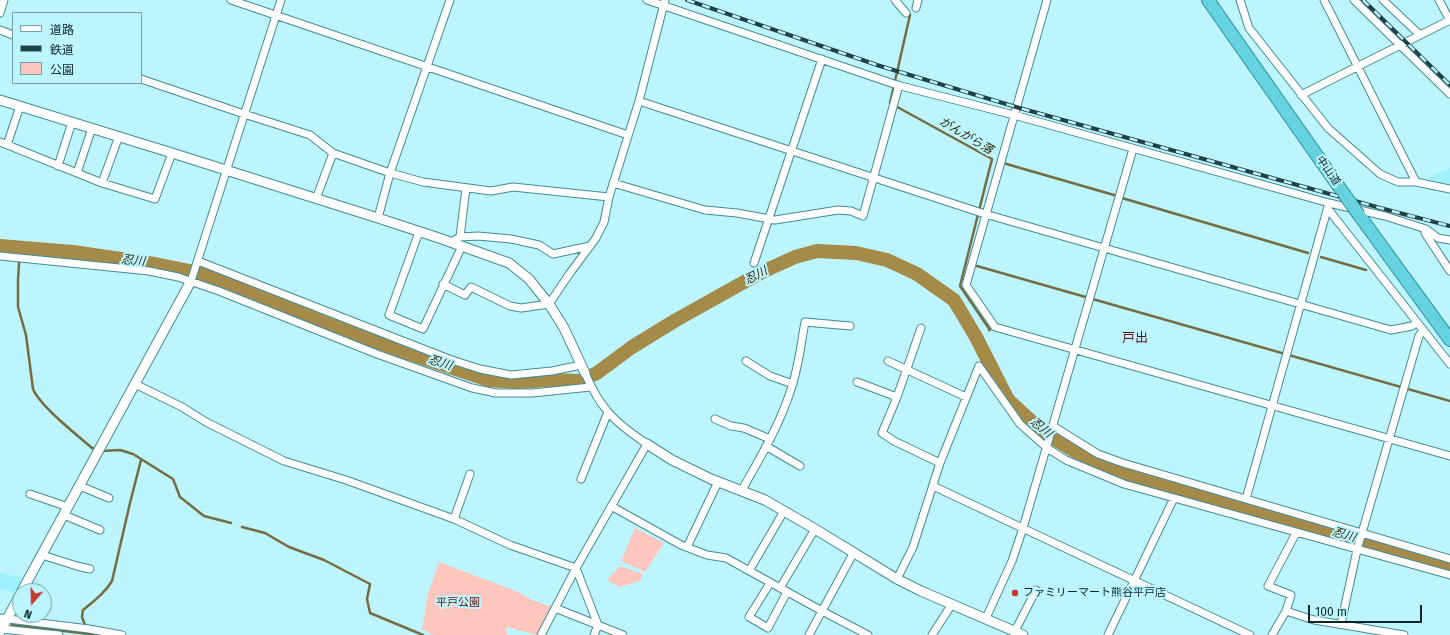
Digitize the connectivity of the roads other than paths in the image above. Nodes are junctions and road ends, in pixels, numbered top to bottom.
1 (4, 0) edge
2 (231, 0) edge
3 (280, 0) edge
4 (450, 0) edge
5 (647, 0) edge
6 (895, 0) edge
7 (918, 0) edge
8 (1047, 0) edge
9 (1208, 0) edge
10 (1240, 0) edge
11 (1324, 0) edge
12 (1354, 0) edge
13 (1383, 0) edge
14 (1439, 0) edge
15 (664, 3) edge
16 (916, 8) dead end
17 (0, 13) edge
18 (906, 14) dead end
19 (276, 15) junction
20 (1450, 20) edge
21 (0, 30) edge
22 (12, 35) edge
23 (1420, 35) junction
24 (1399, 45) junction
25 (822, 59) junction
26 (1358, 66) junction
27 (428, 67) junction
28 (142, 79) edge
29 (896, 84) junction
30 (1450, 94) edge
31 (1301, 95) junction
32 (0, 101) edge
33 (639, 101) junction
34 (20, 106) junction
35 (244, 114) junction
36 (1014, 115) junction
37 (72, 122) junction
38 (92, 128) junction
39 (628, 135) junction
40 (120, 136) junction
41 (0, 142) edge
42 (7, 145) junction
43 (1132, 149) junction
44 (792, 150) junction
45 (172, 152) junction
46 (333, 153) junction
47 (58, 166) junction
48 (227, 170) junction
49 (77, 173) junction
50 (390, 173) junction
51 (874, 178) junction
52 (1416, 182) junction
53 (102, 183) junction
54 (613, 183) junction
55 (466, 188) junction
56 (1450, 189) edge
57 (609, 197) junction
58 (316, 199) junction
59 (1329, 206) junction
60 (985, 214) junction
61 (378, 218) junction
62 (769, 219) junction
63 (1426, 229) junction
64 (419, 232) junction
65 (1450, 240) edge
66 (461, 241) junction
67 (590, 246) junction
68 (1104, 248) junction
69 (0, 256) edge
70 (198, 261) junction
71 (754, 263) dead end
72 (1450, 271) edge
73 (191, 281) junction
74 (443, 284) junction
75 (550, 304) junction
76 (1300, 304) junction
77 (1416, 323) junction
78 (850, 326) dead end
79 (921, 328) dead end
80 (1422, 330) junction
81 (1450, 340) edge
82 (1074, 349) junction
83 (888, 361) dead end
84 (746, 362) dead end
85 (1450, 364) edge
86 (583, 369) junction
87 (906, 370) junction
88 (857, 382) dead end
89 (135, 384) junction
90 (793, 384) junction
91 (590, 385) junction
92 (897, 397) junction
93 (966, 397) junction
94 (1272, 406) junction
95 (608, 412) junction
96 (715, 419) dead end
97 (1052, 428) junction
98 (770, 439) junction
99 (1389, 439) junction
100 (647, 444) junction
101 (766, 446) junction
102 (1047, 446) junction
103 (1450, 456) edge
104 (940, 462) junction
105 (800, 466) dead end
106 (470, 474) dead end
107 (581, 479) dead end
108 (718, 482) junction
109 (80, 486) junction
110 (934, 486) junction
111 (742, 490) junction
112 (30, 494) dead end
113 (108, 498) dead end
114 (1174, 498) junction
115 (1246, 499) junction
116 (611, 506) junction
117 (66, 511) junction
118 (784, 511) junction
119 (454, 519) junction
120 (1023, 528) junction
121 (815, 529) junction
122 (100, 530) dead end
123 (1296, 533) junction
124 (1362, 533) junction
125 (687, 547) junction
126 (1358, 548) junction
127 (854, 552) junction
128 (42, 555) junction
129 (1450, 559) edge
130 (576, 568) junction
131 (90, 569) dead end
132 (749, 571) junction
133 (1450, 575) edge
134 (897, 579) junction
135 (1135, 580) junction
136 (26, 583) edge
137 (770, 583) junction
138 (780, 588) junction
139 (1036, 590) dead end
140 (787, 592) junction
141 (952, 604) junction
142 (12, 606) edge
143 (555, 608) junction
144 (822, 611) junction
145 (1286, 611) junction
146 (4, 618) edge
147 (986, 618) junction
148 (1341, 624) junction
149 (598, 625) junction
150 (1, 631) edge
151 (1019, 633) edge
152 (59, 635) edge
153 (122, 635) edge
154 (541, 635) edge
155 (594, 635) edge
156 (623, 635) edge
157 (809, 635) edge
158 (868, 635) edge
159 (932, 635) edge
160 (1108, 635) edge
161 (1250, 635) edge
162 (1272, 635) edge
163 (1404, 635) edge

1 - 17 street
2 - 19 street
3 - 19 street
4 - 27 street
5 - 15 street
6 - 18 street
7 - 16 street
8 - 36 street
9 - 81 highway, 中山道, bridge
10 - 31 street
11 - 26 street
12 - 24 street
13 - 23 street
14 - 20 street
15 - 25 street
15 - 33 street
19 - 27 street
19 - 35 street
20 - 23 street
21 - 22 street
23 - 24 street
24 - 26 street
24 - 30 street
25 - 29 street
25 - 44 street
26 - 31 street
26 - 52 street
27 - 39 street
27 - 50 street
28 - 35 street
29 - 36 street
29 - 51 street
31 - 52 street
32 - 34 street
33 - 39 street
33 - 44 street
34 - 37 street
34 - 42 street
35 - 46 street
35 - 48 street
36 - 43 street
36 - 60 street
37 - 38 street
37 - 47 street
38 - 40 street
38 - 49 street
39 - 54 street
40 - 45 street
40 - 53 street
41 - 42 street
42 - 47 street
43 - 59 street
43 - 68 street
44 - 51 street
44 - 62 street
45 - 48 street
45 - 53 street
46 - 50 street
46 - 58 street
47 - 49 street
48 - 58 street
48 - 70 street
49 - 53 street
50 - 55 street
50 - 61 street
51 - 60 street
51 - 62 street
52 - 56 street
54 - 57 street
54 - 62 street
55 - 57 street
55 - 66 street
57 - 67 street
58 - 61 street
59 - 63 street
59 - 76 street
59 - 77 street
60 - 68 street
60 - 82 street
61 - 64 street
62 - 71 street
63 - 65 street
63 - 72 street
64 - 66 street
64 - 74 street
66 - 67 street
66 - 74 street
66 - 75 street
67 - 75 street
68 - 76 street
68 - 82 street
69 - 73 street
70 - 73 street
70 - 86 street
73 - 89 street
73 - 91 street
74 - 75 street
75 - 86 street
76 - 77 street
76 - 94 street
77 - 80 street
78 - 90 street
79 - 87 street
80 - 85 street
80 - 99 street
82 - 94 street
82 - 97 street
83 - 87 street
84 - 90 street
86 - 91 street
87 - 92 street
87 - 93 street
88 - 92 street
89 - 109 street
89 - 119 street
90 - 98 street
91 - 95 street
92 - 104 street
93 - 102 street
93 - 104 street
94 - 99 street
94 - 115 street
95 - 100 street
95 - 107 street
96 - 98 street
97 - 102 street
97 - 115 street
98 - 101 street
99 - 103 street
99 - 124 street
100 - 108 street
100 - 116 street
101 - 105 street
101 - 111 street
102 - 114 street
102 - 120 street
104 - 110 street
106 - 119 street
108 - 111 street
108 - 125 street
109 - 113 street
109 - 117 street
110 - 120 street
110 - 134 street
111 - 118 street
112 - 117 street
114 - 123 street
114 - 135 street
115 - 124 street
116 - 125 street
116 - 130 street
117 - 122 street
117 - 128 street
118 - 121 street
118 - 132 street
119 - 130 street
120 - 135 street
120 - 147 street
121 - 127 street
121 - 138 street
123 - 126 street
123 - 145 street
124 - 126 street
124 - 129 street
125 - 132 street
126 - 133 street
126 - 148 street
127 - 134 street
127 - 144 street
128 - 131 street
128 - 136 street
130 - 143 street
130 - 149 street
132 - 137 street
134 - 141 street
135 - 160 street
135 - 161 street
137 - 138 street
137 - 140 street
138 - 140 street
139 - 151 street
140 - 144 street
141 - 147 street
141 - 159 street
142 - 146 street
143 - 149 street
143 - 154 street
144 - 157 street
144 - 158 street
145 - 148 street
145 - 162 street
146 - 150 street
146 - 153 street
147 - 151 street
148 - 163 street
149 - 155 street
149 - 156 street
150 - 152 street

